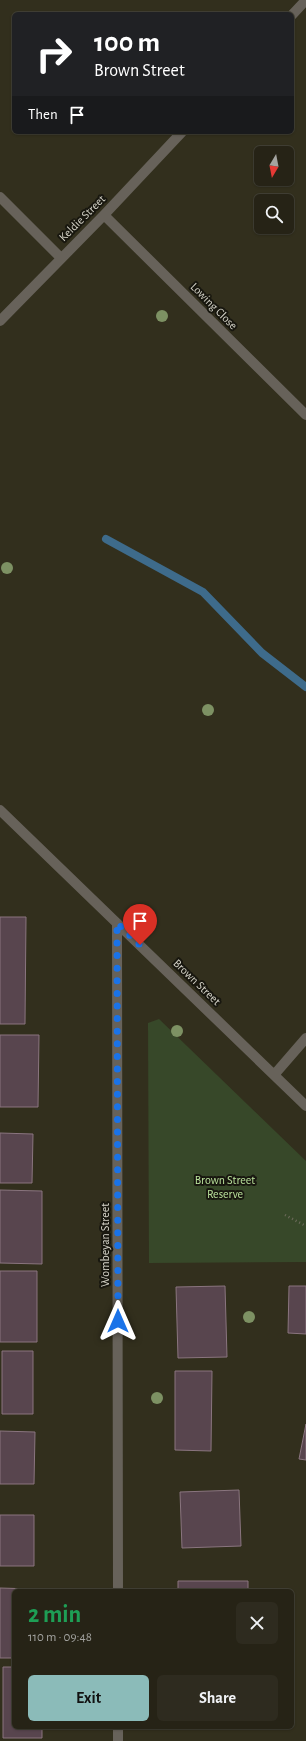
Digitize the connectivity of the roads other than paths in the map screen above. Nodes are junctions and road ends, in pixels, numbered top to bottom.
1 (306, 0) edge
2 (294, 13) edge
3 (180, 134) edge
4 (0, 198) edge
5 (104, 215) junction
6 (61, 258) junction
7 (0, 321) edge
8 (306, 415) edge
9 (0, 810) edge
10 (117, 923) junction
11 (306, 1038) edge
12 (274, 1075) junction
13 (306, 1106) edge
14 (118, 1589) edge
15 (118, 1729) edge
16 (118, 1741) edge

1 - 2 street
3 - 5 street, Keldie Street
4 - 6 street
5 - 6 street, Keldie Street
5 - 8 street, Lowing Close
6 - 7 street, Keldie Street
9 - 10 street, Brown Street
10 - 12 street, Brown Street
10 - 14 street, Wombeyan Street
11 - 12 street
12 - 13 street, Brown Street
15 - 16 street

